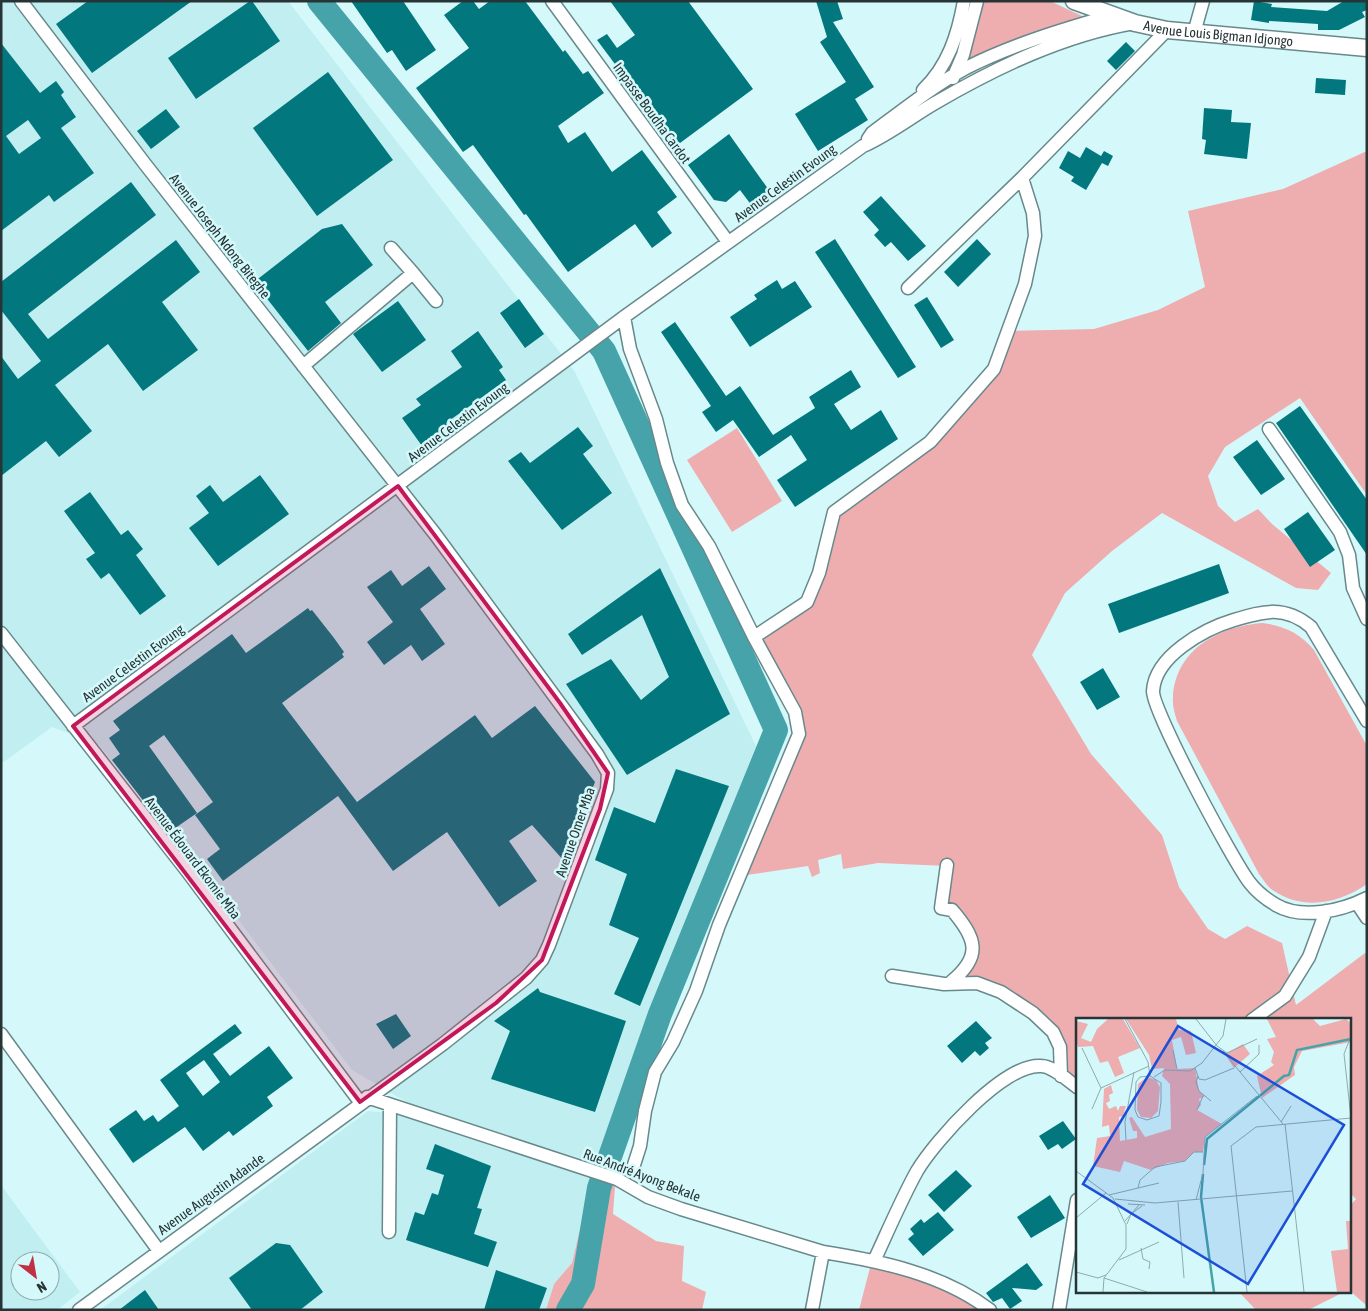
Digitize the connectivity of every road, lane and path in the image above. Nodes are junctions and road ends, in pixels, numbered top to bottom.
1 (21, 1) edge
2 (552, 1) edge
3 (964, 1) edge
4 (978, 1) edge
5 (1074, 1) edge
6 (1203, 1) edge
7 (1113, 15) junction
8 (1135, 23) junction
9 (1167, 30) junction
10 (1194, 33) junction
11 (1367, 48) edge
12 (954, 75) junction
13 (936, 102) junction
14 (905, 109) junction
15 (863, 146) junction
16 (1022, 178) junction
17 (728, 242) junction
18 (391, 248) dead end
19 (413, 274) junction
20 (908, 288) dead end
21 (436, 301) dead end
22 (624, 316) junction
23 (303, 366) junction
24 (1269, 429) dead end
25 (398, 486) junction
26 (1367, 619) edge
27 (1, 633) edge
28 (754, 637) junction
29 (1367, 721) edge
30 (73, 726) junction
31 (947, 866) dead end
32 (1362, 900) edge
33 (1326, 911) junction
34 (1367, 918) edge
35 (892, 976) dead end
36 (951, 982) junction
37 (1255, 1018) edge
38 (1, 1034) edge
39 (1061, 1076) junction
40 (1076, 1086) edge
41 (363, 1100) junction
42 (390, 1105) junction
43 (633, 1168) dead end
44 (1076, 1206) edge
45 (390, 1232) dead end
46 (159, 1251) junction
47 (823, 1252) junction
48 (874, 1260) junction
49 (79, 1310) edge
50 (812, 1310) edge
51 (990, 1310) edge
52 (1059, 1310) edge

1 - 23 street, Avenue Joseph Ndong Biteghe
2 - 17 street, Impasse Boudha Cardot
3 - 14 street
4 - 12 street
5 - 7 main road, Avenue Louis Bigman Idjongo
6 - 10 street
7 - 8 main road, Avenue Louis Bigman Idjongo
7 - 12 street
8 - 9 main road, Avenue Louis Bigman Idjongo
8 - 13 street
9 - 10 main road, Avenue Louis Bigman Idjongo
9 - 16 street
10 - 11 main road, Avenue Louis Bigman Idjongo
12 - 13 street
12 - 14 street
13 - 15 street
14 - 15 street
15 - 17 street, Avenue Celestin Evoung
16 - 20 street
16 - 28 street
17 - 22 street, Avenue Celestin Evoung
18 - 19 street
19 - 21 street
19 - 23 street
22 - 25 street, Avenue Celestin Evoung
22 - 28 street
23 - 25 street, Avenue Joseph Ndong Biteghe
24 - 26 street
25 - 30 street, Avenue Celestin Evoung
25 - 41 street, Avenue Omer Mba
27 - 30 street, Avenue Édouard Ekomie Mba
28 - 43 street
29 - 33 street
30 - 41 street, Avenue Édouard Ekomie Mba
31 - 36 street
32 - 33 street
32 - 34 street
33 - 37 street
35 - 36 street
36 - 39 street
38 - 46 street
39 - 40 street
39 - 48 street
41 - 42 street, Rue André Ayong Bekale
41 - 46 street, Avenue Augustin Adande
42 - 45 street
42 - 47 street, Rue André Ayong Bekale
44 - 52 street
46 - 49 street, Avenue Augustin Adande
47 - 48 street, Rue André Ayong Bekale
47 - 50 street
48 - 51 street, Rue André Ayong Bekale

